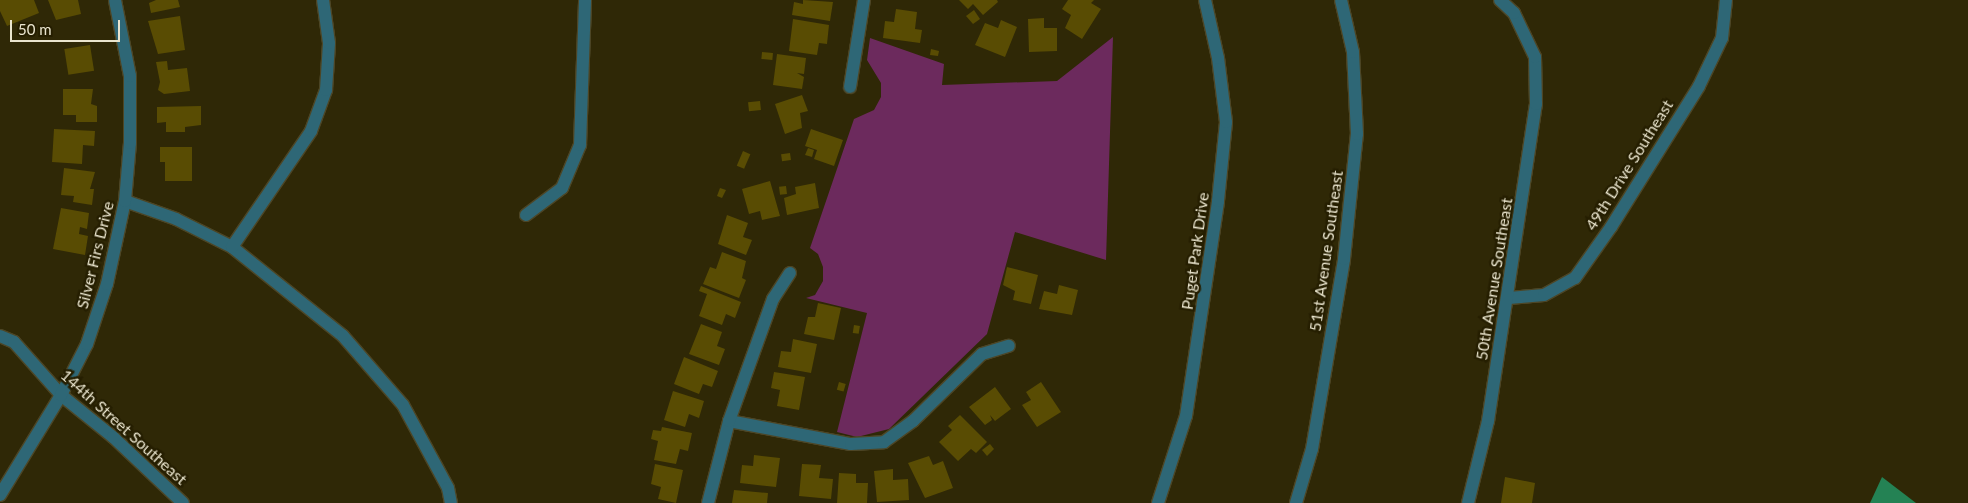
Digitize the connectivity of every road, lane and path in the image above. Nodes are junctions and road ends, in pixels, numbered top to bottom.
1 (115, 0) edge
2 (322, 0) edge
3 (585, 0) edge
4 (864, 0) edge
5 (1205, 0) edge
6 (1341, 0) edge
7 (1500, 0) edge
8 (1726, 0) edge
9 (850, 87) dead end
10 (125, 201) junction
11 (526, 215) dead end
12 (232, 247) junction
13 (790, 273) dead end
14 (1509, 298) junction
15 (0, 336) edge
16 (1009, 346) dead end
17 (61, 395) junction
18 (729, 421) junction
19 (0, 495) edge
20 (183, 503) edge
21 (451, 503) edge
22 (708, 503) edge
23 (1158, 503) edge
24 (1296, 503) edge
25 (1468, 503) edge

1 - 10 street, Silver Firs Drive
2 - 12 street
3 - 11 street
4 - 9 street
5 - 23 street, Puget Park Drive
6 - 24 street, 51st Avenue Southeast
7 - 14 street, 50th Avenue Southeast
8 - 14 street, 49th Drive Southeast
10 - 12 street
10 - 17 street, Silver Firs Drive
12 - 21 street
13 - 18 street
14 - 25 street, 50th Avenue Southeast
15 - 17 street, 144th Street Southeast
16 - 18 street
17 - 19 street, Silver Firs Drive
17 - 20 street, 144th Street Southeast
18 - 22 street

